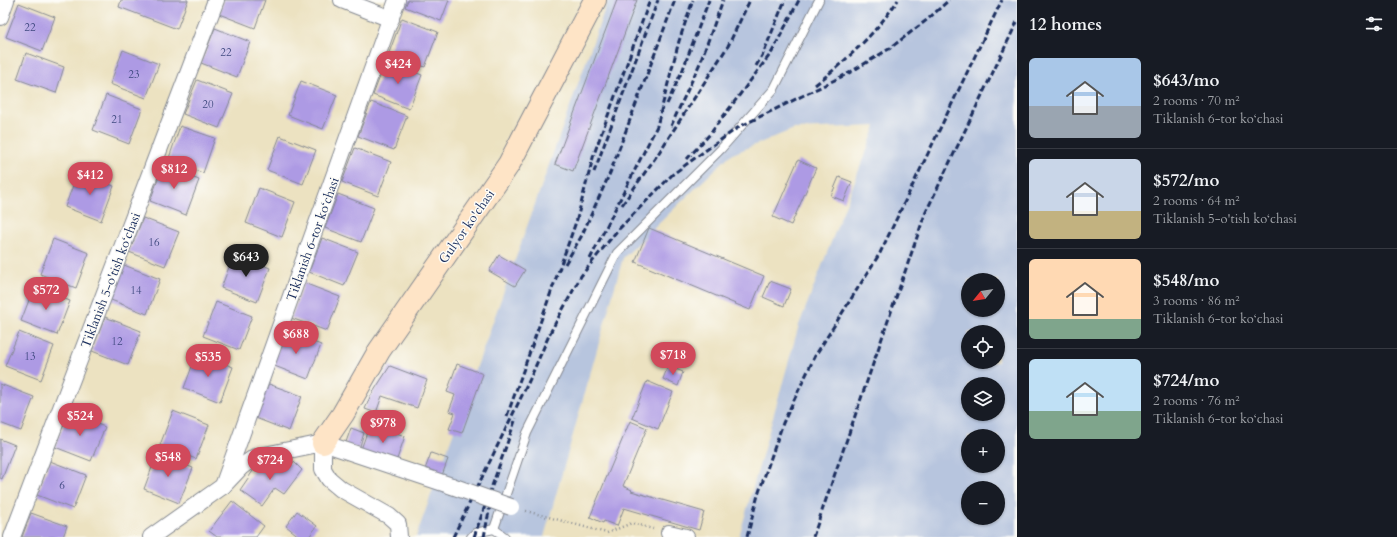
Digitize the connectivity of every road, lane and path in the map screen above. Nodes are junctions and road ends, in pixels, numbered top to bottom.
1 (6, 0) edge
2 (216, 0) edge
3 (342, 0) edge
4 (398, 0) edge
5 (595, 0) edge
6 (819, 0) edge
7 (0, 17) edge
8 (391, 19) junction
9 (322, 443) junction
10 (223, 486) junction
11 (511, 507) joint
12 (494, 529) junction
13 (669, 532) joint
14 (12, 537) edge
15 (151, 537) edge
16 (399, 537) edge
17 (471, 537) edge
18 (505, 537) edge
19 (686, 537) edge

1 - 7 street
2 - 14 street, Tiklanish 5-o'tish ko‘chasi
3 - 8 street
4 - 8 street, Tiklanish 6-tor ko‘chasi
5 - 9 street, Gulyor ko'chasi
6 - 12 lane
8 - 10 street, Tiklanish 6-tor ko‘chasi
9 - 10 street
9 - 11 street, bridge
9 - 16 street
10 - 15 street
11 - 13 path
12 - 17 lane
12 - 18 lane
13 - 19 street

